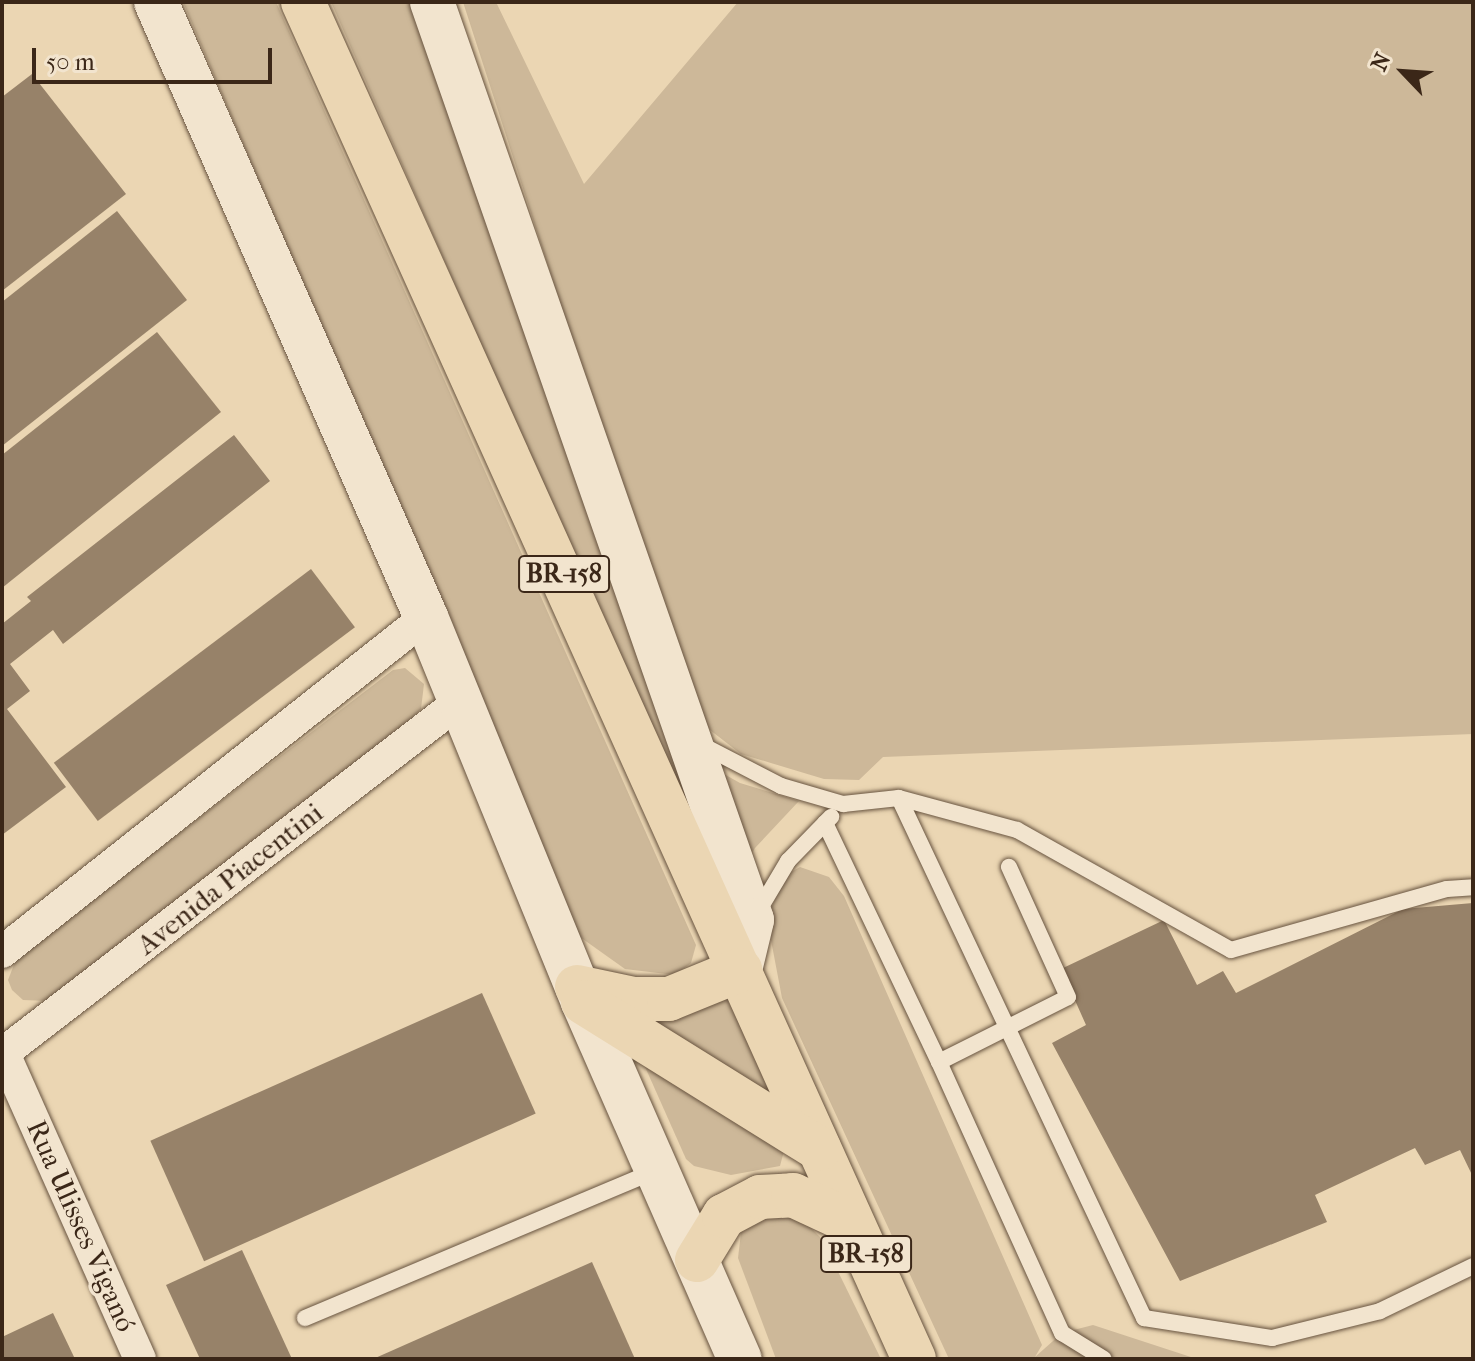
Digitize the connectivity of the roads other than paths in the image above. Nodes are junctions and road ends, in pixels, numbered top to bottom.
1 (156, 2) edge
2 (303, 2) edge
3 (432, 2) edge
4 (426, 617) junction
5 (458, 703) junction
6 (690, 738) junction
7 (899, 798) junction
8 (843, 804) junction
9 (825, 823) junction
10 (1009, 867) dead end
11 (1473, 887) edge
12 (752, 920) junction
13 (2, 952) edge
14 (740, 970) junction
15 (580, 995) junction
16 (1006, 1030) junction
17 (3, 1052) edge
18 (939, 1062) junction
19 (819, 1149) junction
20 (657, 1170) junction
21 (851, 1222) junction
22 (697, 1260) junction
23 (1473, 1266) edge
24 (305, 1318) dead end
25 (140, 1359) edge
26 (740, 1359) edge
27 (914, 1359) edge
28 (1104, 1359) edge

1 - 4 main road
2 - 14 highway, BR-158
3 - 6 main road
4 - 5 main road
4 - 13 street
5 - 15 main road
5 - 17 street, Avenida Piacentini
6 - 8 lane
6 - 12 main road
7 - 8 lane
7 - 11 lane
7 - 16 lane
8 - 9 lane
9 - 12 lane
9 - 18 lane
10 - 16 lane
12 - 14 main road
14 - 15 highway
14 - 19 highway, BR-158
15 - 19 highway
15 - 20 main road
16 - 18 lane
16 - 23 lane
17 - 25 street, Rua Ulisses Viganó
18 - 28 lane
19 - 21 highway, BR-158
20 - 22 main road
20 - 24 lane
21 - 22 highway
21 - 27 highway, BR-158
22 - 26 main road

